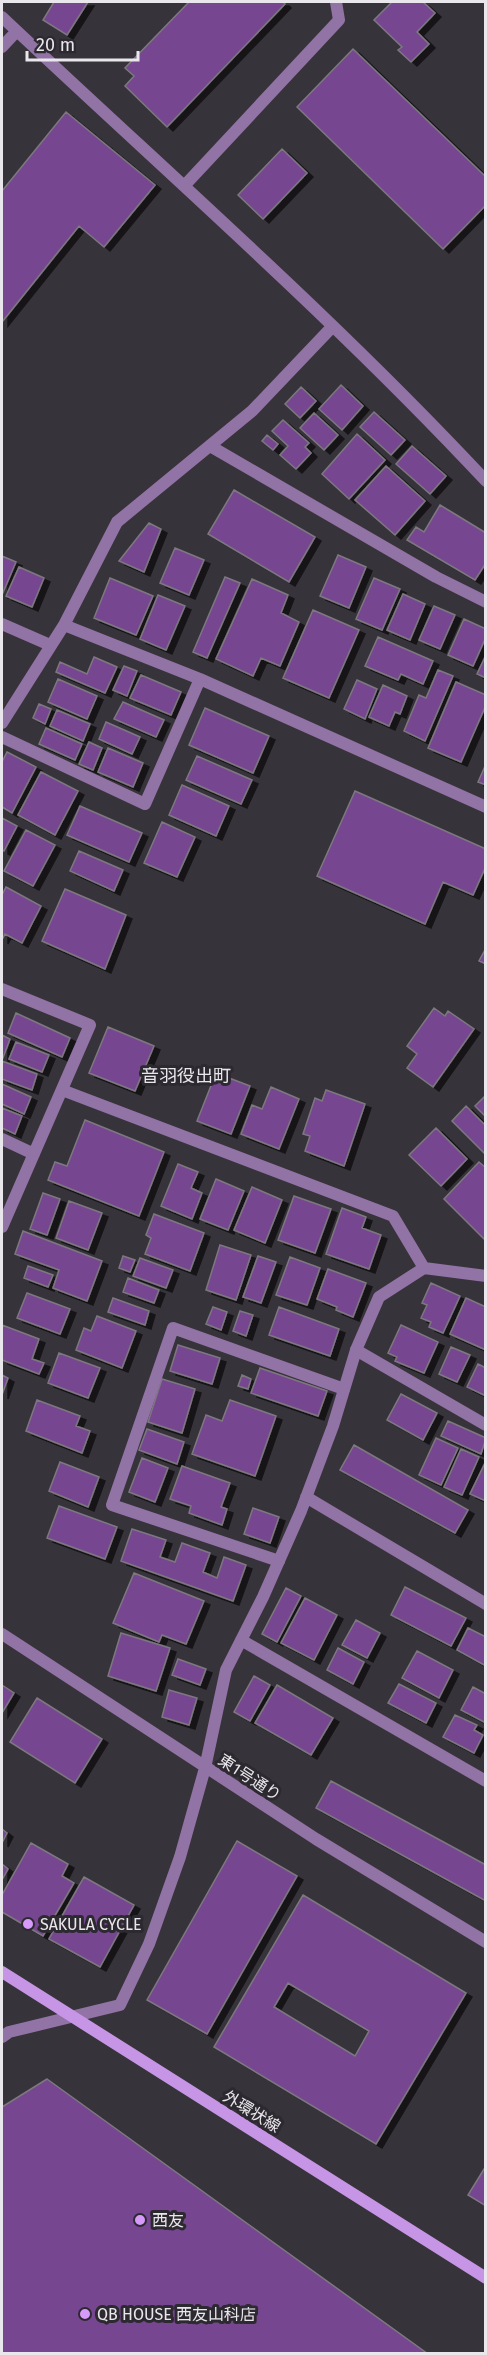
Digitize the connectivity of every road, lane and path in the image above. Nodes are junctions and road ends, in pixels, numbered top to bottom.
1 (336, 2) edge
2 (2, 18) edge
3 (16, 32) junction
4 (2, 47) edge
5 (185, 185) junction
6 (333, 326) junction
7 (210, 446) junction
8 (486, 481) edge
9 (486, 602) edge
10 (2, 624) edge
11 (64, 625) junction
12 (50, 645) junction
13 (200, 679) junction
14 (2, 723) edge
15 (2, 737) edge
16 (486, 807) edge
17 (2, 989) edge
18 (62, 1090) junction
19 (2, 1139) edge
20 (34, 1154) junction
21 (2, 1227) edge
22 (424, 1268) junction
23 (486, 1276) edge
24 (356, 1350) junction
25 (344, 1389) junction
26 (486, 1425) edge
27 (306, 1497) junction
28 (279, 1561) junction
29 (486, 1604) edge
30 (2, 1634) edge
31 (241, 1640) junction
32 (205, 1768) junction
33 (486, 1781) edge
34 (486, 1942) edge
35 (2, 1972) edge
36 (72, 2016) junction
37 (2, 2037) edge
38 (486, 2278) edge

1 - 5 street
2 - 3 street
3 - 4 street
3 - 5 street
5 - 6 street
6 - 7 street
6 - 8 street
7 - 9 street
7 - 11 street
10 - 12 street
11 - 12 street
11 - 13 street
12 - 14 street
13 - 15 street
13 - 16 street
17 - 18 street
18 - 20 street
18 - 22 street
19 - 20 street
20 - 21 street
22 - 23 street
22 - 24 street
24 - 25 street
24 - 26 street
25 - 27 street
25 - 28 street
27 - 28 street
27 - 29 street
28 - 31 street
30 - 32 street, 東1号通り
31 - 32 street
31 - 33 street
32 - 34 street, 東1号通り
32 - 36 street
35 - 36 street, 外環状線
36 - 37 street
36 - 38 street, 外環状線

